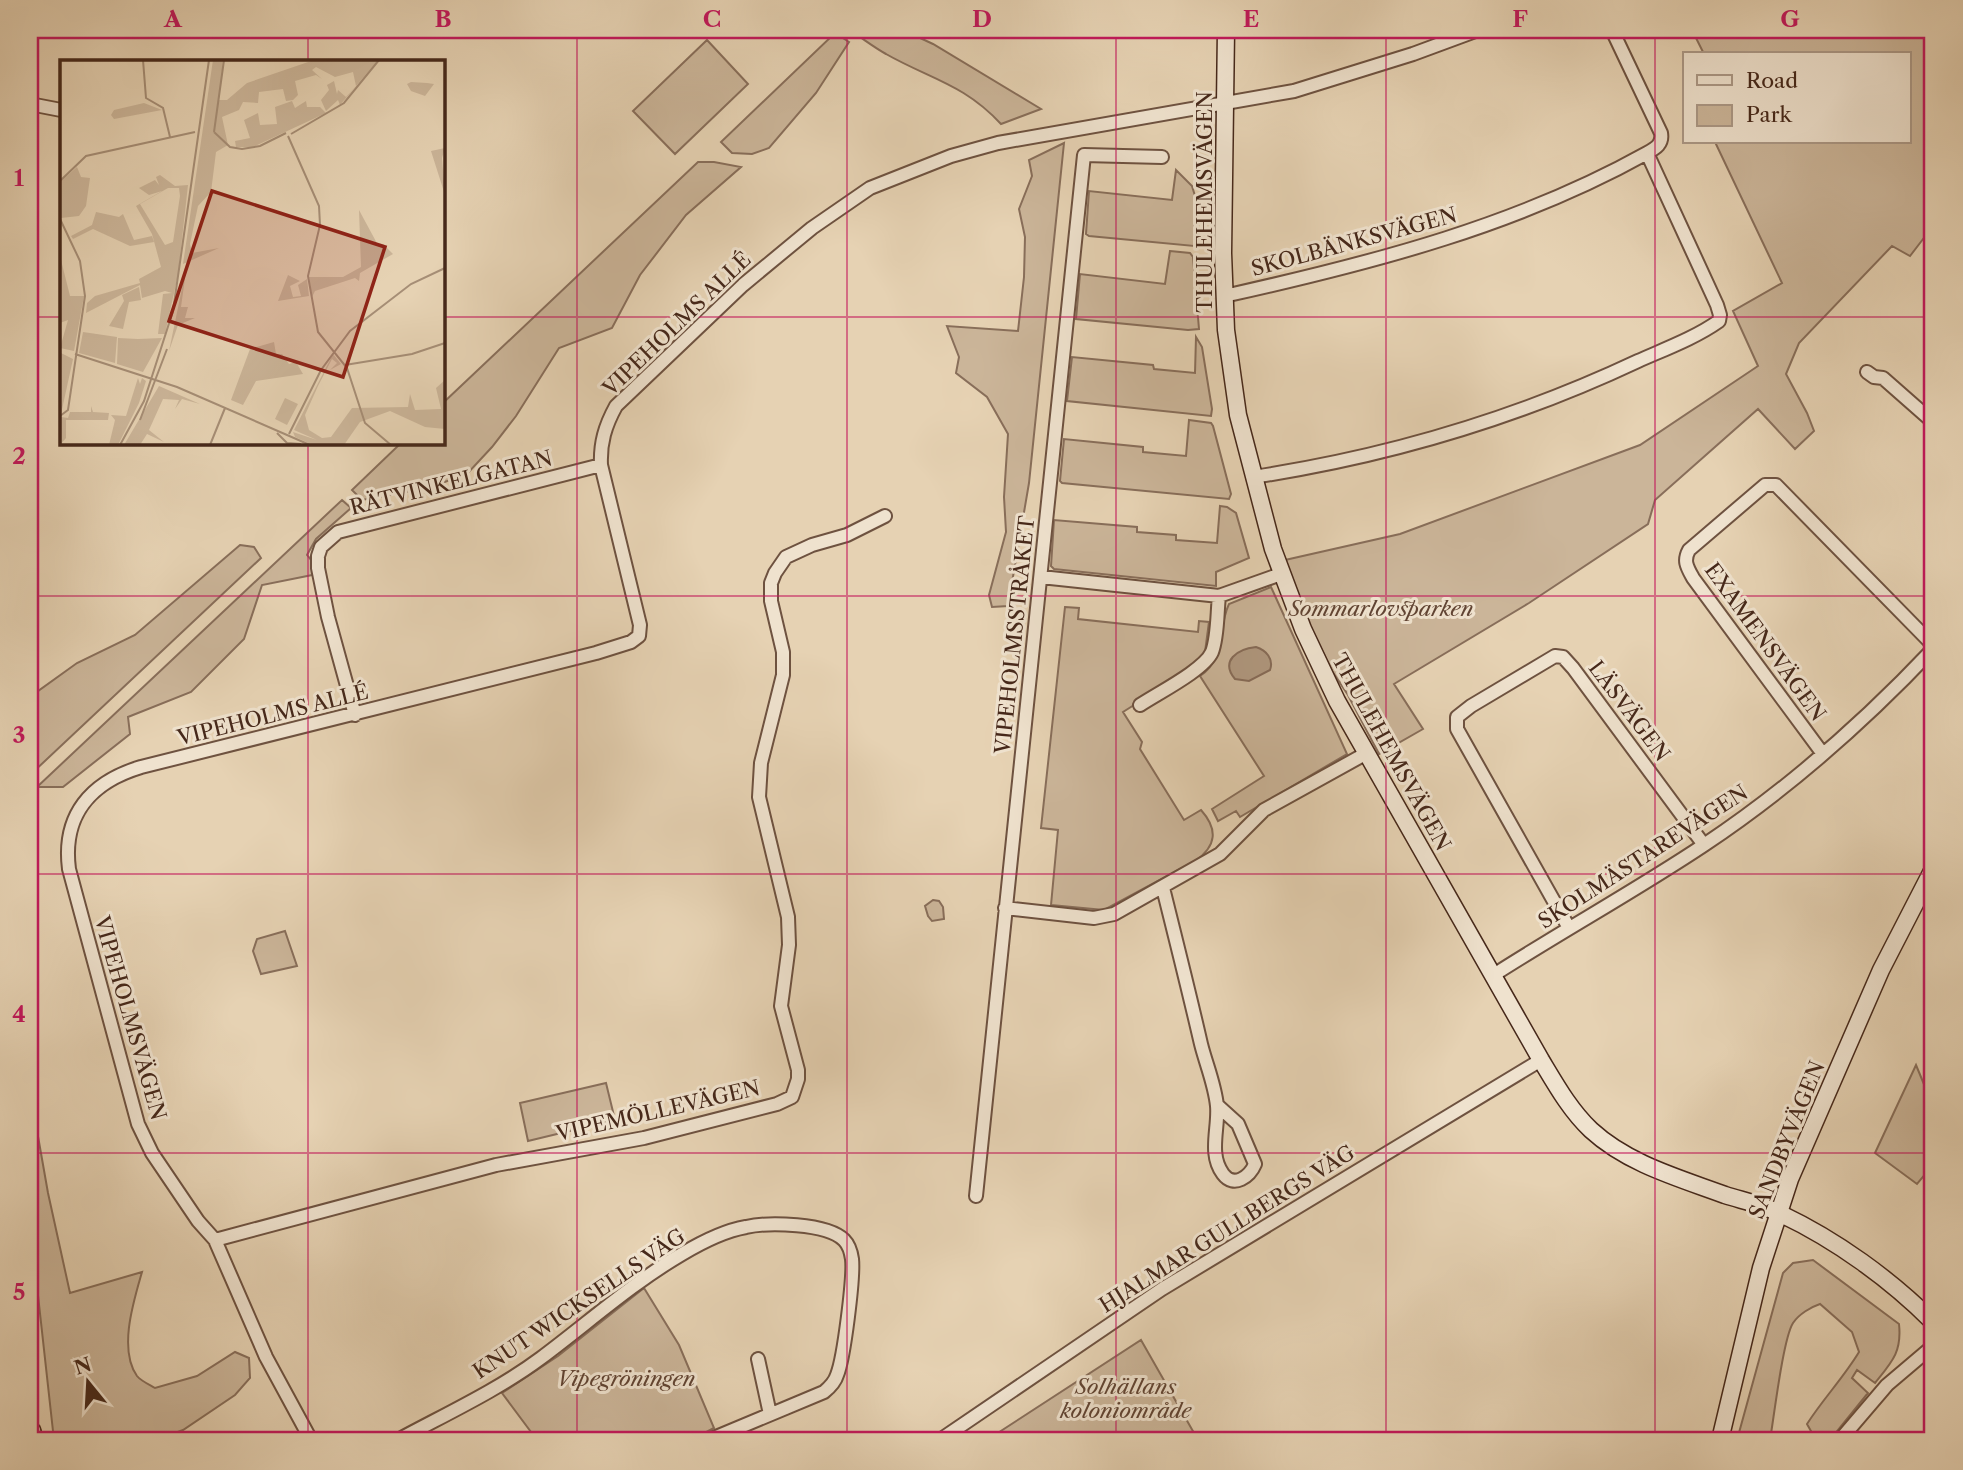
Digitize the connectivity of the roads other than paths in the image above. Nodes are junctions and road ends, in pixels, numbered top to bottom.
1 (1226, 30) edge
2 (1478, 30) edge
3 (1612, 30) edge
4 (30, 104) edge
5 (1226, 104) junction
6 (60, 110) edge
7 (1647, 153) junction
8 (1162, 157) dead end
9 (1224, 294) junction
10 (1867, 372) dead end
11 (1933, 422) edge
12 (601, 465) junction
13 (1252, 477) junction
14 (885, 516) dead end
15 (1281, 574) junction
16 (1041, 577) junction
17 (1219, 596) junction
18 (1933, 647) edge
19 (1140, 705) dead end
20 (355, 715) junction
21 (1365, 754) junction
22 (1823, 754) junction
23 (141, 767) joint
24 (1704, 845) junction
25 (1933, 869) edge
26 (1163, 888) junction
27 (1005, 908) junction
28 (1569, 928) junction
29 (1492, 976) junction
30 (1541, 1060) junction
31 (1217, 1105) junction
32 (976, 1196) dead end
33 (1779, 1212) junction
34 (215, 1240) junction
35 (1933, 1322) edge
36 (1933, 1346) edge
37 (758, 1359) dead end
38 (770, 1414) junction
39 (30, 1432) edge
40 (416, 1436) edge
41 (30, 1440) edge
42 (311, 1440) edge
43 (398, 1440) edge
44 (709, 1440) edge
45 (940, 1440) edge
46 (1720, 1440) edge
47 (1840, 1440) edge

1 - 5 street, THULEHEMSVÄGEN
2 - 5 street, VIPEHOLMS ALLÉ
3 - 7 street
4 - 6 street
5 - 9 street, THULEHEMSVÄGEN
5 - 12 street, VIPEHOLMS ALLÉ
7 - 9 street, SKOLBÄNKSVÄGEN
7 - 13 street
8 - 16 street, VIPEHOLMSSTRÅKET
9 - 13 street, THULEHEMSVÄGEN
10 - 11 street
12 - 20 street, RÄTVINKELGATAN
12 - 20 street, VIPEHOLMS ALLÉ
13 - 15 street, THULEHEMSVÄGEN
14 - 34 street, VIPEMÖLLEVÄGEN
15 - 17 street
15 - 21 street, THULEHEMSVÄGEN
16 - 17 street
16 - 27 street, VIPEHOLMSSTRÅKET
17 - 19 street
18 - 22 street, SKOLMÄSTAREVÄGEN
18 - 22 street, EXAMENSVÄGEN
20 - 23 street, VIPEHOLMS ALLÉ
21 - 26 street
21 - 29 street, THULEHEMSVÄGEN
22 - 24 street, SKOLMÄSTAREVÄGEN
23 - 34 street, VIPEHOLMSVÄGEN
24 - 28 street, SKOLMÄSTAREVÄGEN
24 - 28 street, LÄSVÄGEN
25 - 33 street, SANDBYVÄGEN
26 - 27 street
26 - 31 street
27 - 32 street, VIPEHOLMSSTRÅKET
28 - 29 street, SKOLMÄSTAREVÄGEN
29 - 30 street, THULEHEMSVÄGEN
30 - 33 street, THULEHEMSVÄGEN
30 - 45 street, HJALMAR GULLBERGS VÄG
31 - 31 street
33 - 35 street, THULEHEMSVÄGEN
33 - 46 street, SANDBYVÄGEN
34 - 42 street, VIPEHOLMSVÄGEN
36 - 47 street
37 - 38 street
38 - 40 street, KNUT WICKSELLS VÄG
38 - 44 street
39 - 41 highway
40 - 43 street, KNUT WICKSELLS VÄG

